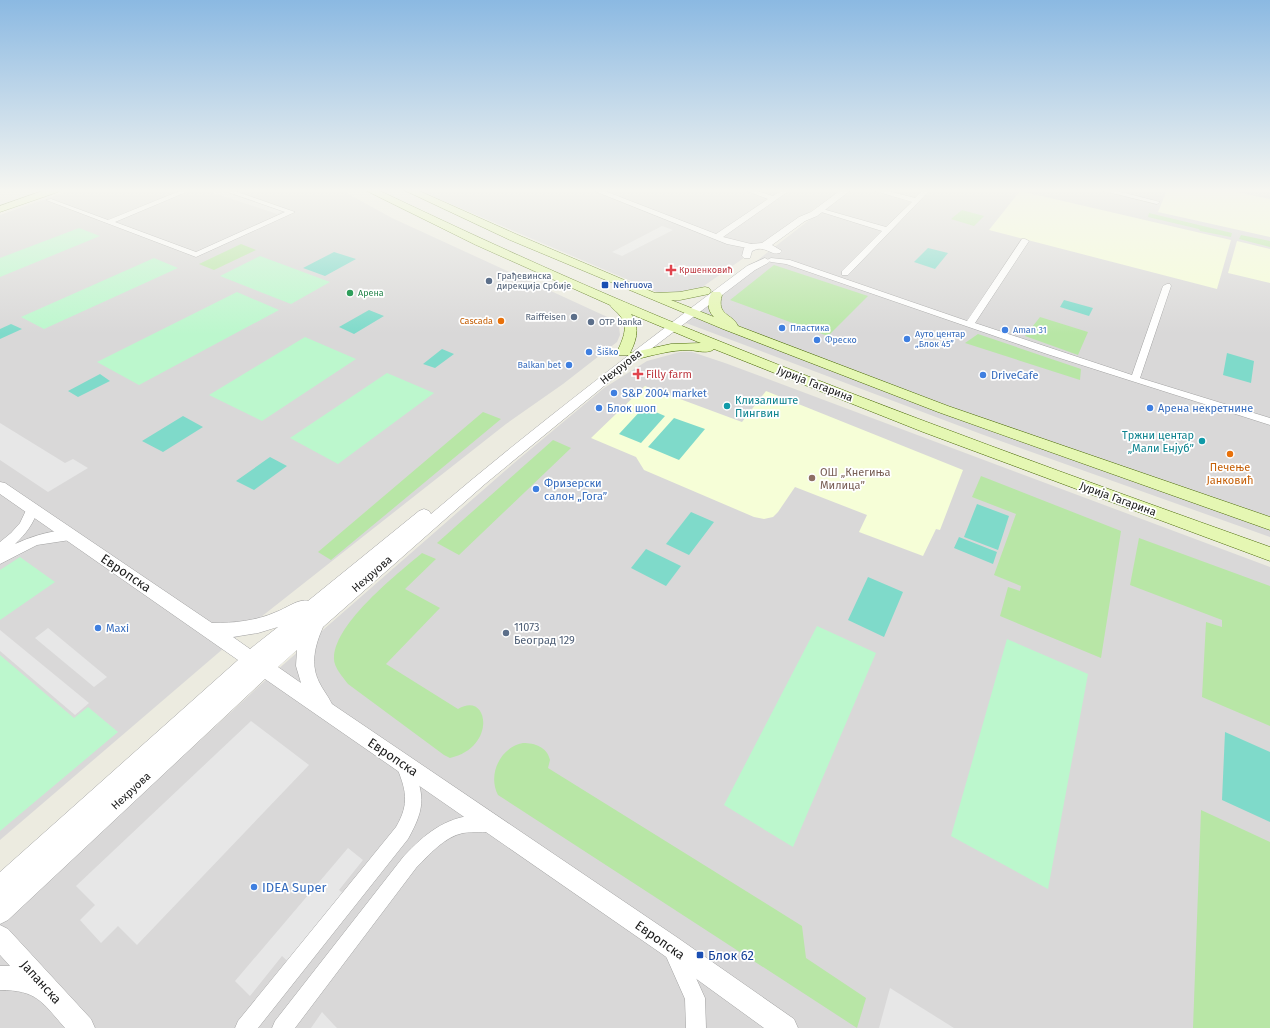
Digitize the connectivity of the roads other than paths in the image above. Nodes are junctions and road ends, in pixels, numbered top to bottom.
1 (151, 238) edge
2 (234, 238) edge
3 (470, 238) edge
4 (518, 238) edge
5 (719, 238) edge
6 (775, 238) edge
7 (793, 238) edge
8 (879, 238) edge
9 (1025, 241) dead end
10 (764, 246) junction
11 (746, 250) junction
12 (773, 257) junction
13 (845, 273) dead end
14 (1167, 286) dead end
15 (711, 293) junction
16 (645, 294) junction
17 (613, 302) junction
18 (687, 311) junction
19 (667, 325) junction
20 (969, 325) junction
21 (751, 337) junction
22 (735, 353) junction
23 (629, 354) junction
24 (1135, 379) junction
25 (1270, 422) edge
26 (0, 487) edge
27 (32, 508) junction
28 (1270, 524) edge
29 (70, 535) junction
30 (0, 548) edge
31 (1270, 554) edge
32 (0, 559) edge
33 (331, 592) junction
34 (317, 621) junction
35 (208, 630) junction
36 (258, 664) junction
37 (328, 712) junction
38 (404, 764) junction
39 (491, 824) junction
40 (0, 887) edge
41 (0, 912) edge
42 (0, 936) edge
43 (672, 948) junction
44 (0, 978) edge
45 (46, 989) junction
46 (775, 1027) edge
47 (82, 1028) edge
48 (245, 1028) edge
49 (282, 1028) edge
50 (696, 1028) edge

1 - 2 street
3 - 17 main road, Јурија Гагарина
4 - 16 main road, Јурија Гагарина
5 - 11 street
6 - 10 street, Нехруова
7 - 12 street, Нехруова
8 - 13 street
9 - 20 street
10 - 11 street
10 - 12 street
11 - 12 street
11 - 15 street, Нехруова
12 - 15 street, Нехруова
12 - 20 street
14 - 24 street
15 - 16 main road
15 - 18 street, Нехруова
15 - 21 main road
16 - 18 main road, Јурија Гагарина
17 - 19 main road, Јурија Гагарина
17 - 23 main road
18 - 19 street, Нехруова
18 - 21 main road, Јурија Гагарина
19 - 22 main road, Јурија Гагарина
19 - 23 street, Нехруова
20 - 24 street
21 - 28 main road, Јурија Гагарина
22 - 23 main road
22 - 31 main road, Јурија Гагарина
23 - 33 street, Нехруова
23 - 34 street, Нехруова
24 - 25 street
26 - 27 street, Европска
27 - 29 street, Европска
27 - 30 street
29 - 32 street
29 - 35 street, Европска
33 - 35 street
33 - 36 street, Нехруова
34 - 36 street, Нехруова
34 - 37 street
35 - 36 street, Европска
36 - 37 street, Европска
36 - 40 street, Нехруова
36 - 41 street, Нехруова
37 - 38 street, Европска
38 - 39 street, Европска
38 - 48 street
39 - 43 street, Европска
39 - 49 street
42 - 45 street, Јапанска
43 - 46 street, Европска
43 - 50 street
44 - 45 street
45 - 47 street, Јапанска

